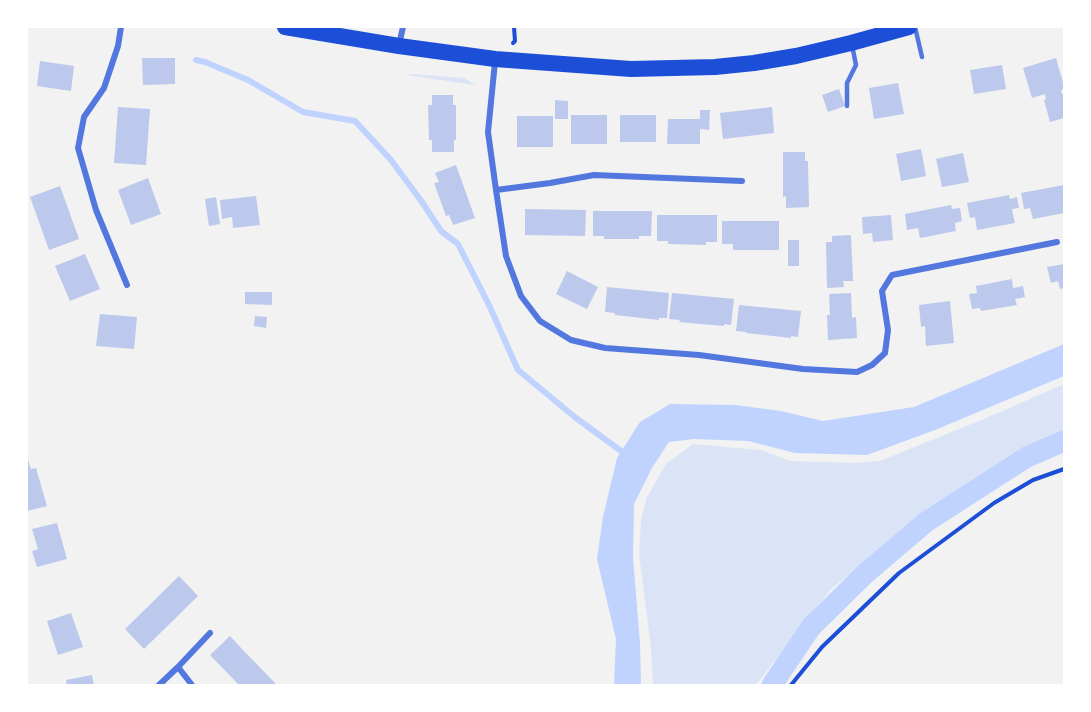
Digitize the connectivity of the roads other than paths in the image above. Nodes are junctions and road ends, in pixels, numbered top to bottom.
1 (121, 27) edge
2 (285, 27) edge
3 (403, 27) edge
4 (909, 27) edge
5 (915, 27) edge
6 (851, 43) junction
7 (399, 46) junction
8 (922, 57) dead end
9 (495, 59) junction
10 (847, 106) dead end
11 (742, 181) dead end
12 (495, 190) junction
13 (1057, 242) dead end
14 (127, 285) dead end
15 (210, 633) dead end
16 (178, 667) junction
17 (159, 685) edge
18 (192, 685) edge

1 - 14 street
2 - 7 highway
3 - 7 street
4 - 6 highway
5 - 8 lane
6 - 9 highway
6 - 10 lane
7 - 9 highway
9 - 12 street
11 - 12 street
12 - 13 street
15 - 16 street
16 - 17 street
16 - 18 street

